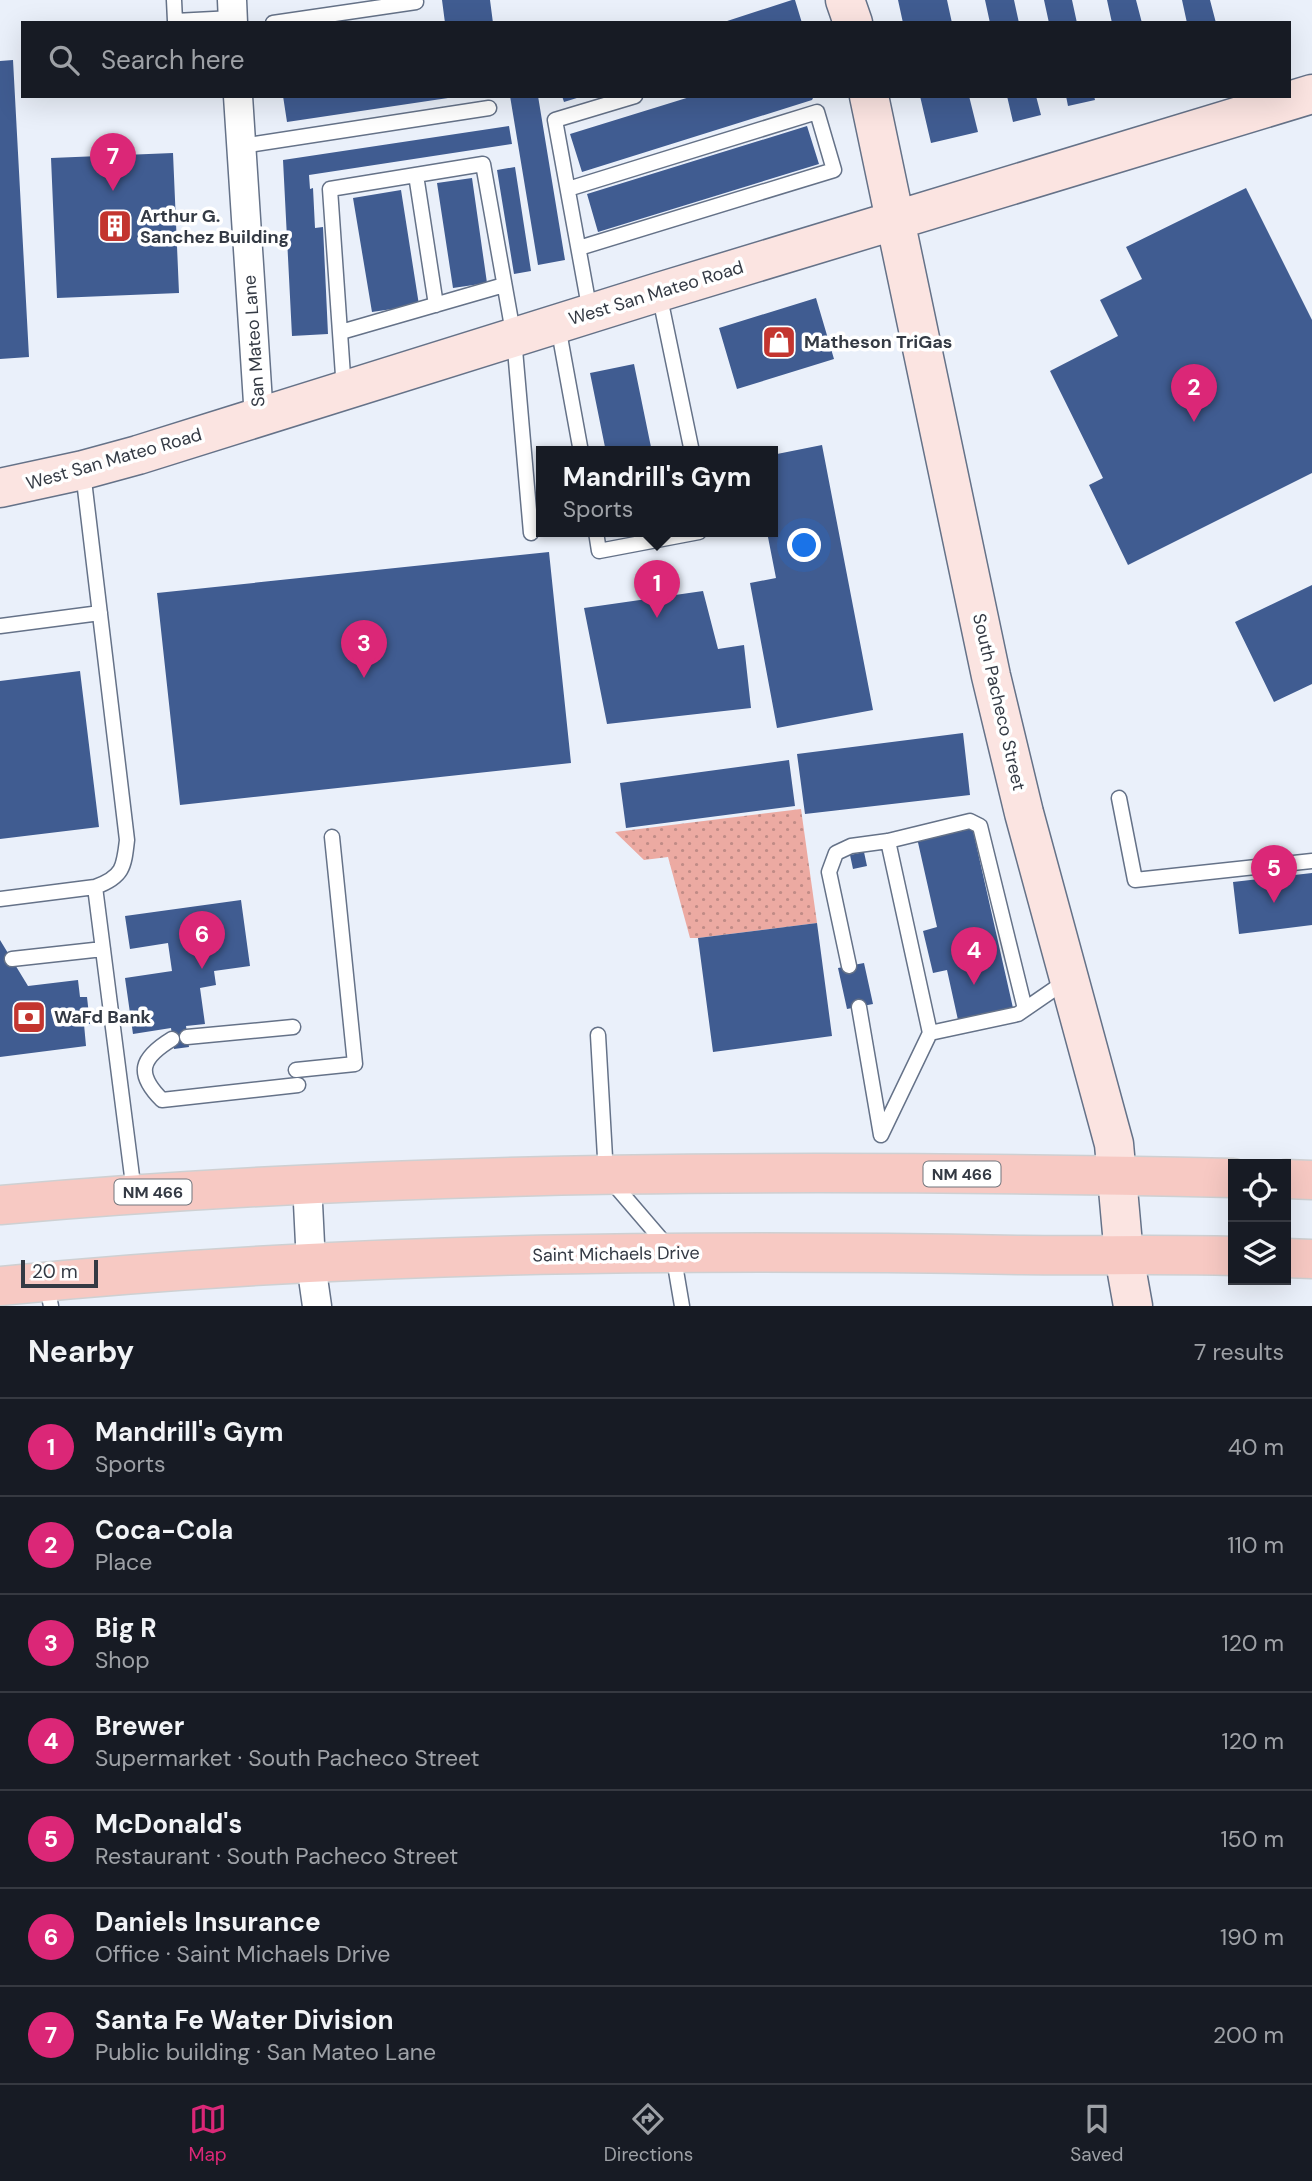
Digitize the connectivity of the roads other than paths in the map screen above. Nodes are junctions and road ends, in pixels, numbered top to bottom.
1 (174, 0) edge
2 (845, 0) edge
3 (416, 2) dead end
4 (232, 14) edge
5 (287, 21) edge
6 (852, 21) edge
7 (1312, 94) edge
8 (238, 98) edge
9 (628, 98) edge
10 (869, 98) edge
11 (489, 108) dead end
12 (242, 146) junction
13 (416, 175) junction
14 (568, 189) junction
15 (896, 219) junction
16 (579, 248) junction
17 (504, 285) junction
18 (659, 292) junction
19 (436, 304) junction
20 (574, 319) junction
21 (341, 332) junction
22 (514, 338) junction
23 (344, 391) junction
24 (259, 418) junction
25 (581, 446) edge
26 (691, 446) edge
27 (83, 470) junction
28 (0, 488) edge
29 (531, 533) dead end
30 (597, 537) edge
31 (673, 537) edge
32 (100, 613) junction
33 (0, 626) edge
34 (1119, 798) dead end
35 (332, 837) dead end
36 (888, 841) junction
37 (1312, 861) edge
38 (95, 887) junction
39 (0, 899) edge
40 (103, 949) junction
41 (12, 960) dead end
42 (849, 966) dead end
43 (1070, 979) junction
44 (859, 1007) dead end
45 (1026, 1009) junction
46 (293, 1027) dead end
47 (930, 1033) junction
48 (598, 1035) dead end
49 (296, 1070) dead end
50 (298, 1086) dead end
51 (606, 1175) junction
52 (1118, 1176) junction
53 (1228, 1178) edge
54 (1291, 1179) edge
55 (1312, 1180) edge
56 (307, 1183) junction
57 (135, 1193) junction
58 (0, 1205) edge
59 (673, 1253) junction
60 (1124, 1256) junction
61 (1228, 1256) edge
62 (1291, 1258) edge
63 (1312, 1259) edge
64 (311, 1264) junction
65 (0, 1286) edge
66 (49, 1294) edge
67 (317, 1306) edge
68 (682, 1306) edge
69 (1133, 1306) edge

1 - 4 lane
2 - 6 street
3 - 5 lane
7 - 15 street, West San Mateo Road
8 - 12 street, San Mateo Lane
9 - 14 lane
10 - 15 street, South Pacheco Street
11 - 12 lane
12 - 24 street, San Mateo Lane
13 - 17 lane
13 - 19 lane
13 - 21 lane
14 - 16 lane
14 - 16 lane
15 - 18 street, West San Mateo Road
15 - 43 street, South Pacheco Street
16 - 20 lane
17 - 19 lane
17 - 22 lane
18 - 20 street, West San Mateo Road
18 - 26 lane
19 - 21 lane
20 - 22 street, West San Mateo Road
20 - 25 lane
21 - 23 lane
22 - 23 street, West San Mateo Road
22 - 29 lane
23 - 24 street, West San Mateo Road
24 - 27 street, West San Mateo Road
27 - 28 street, West San Mateo Road
27 - 32 lane
30 - 31 lane
32 - 33 lane
32 - 38 lane
34 - 37 lane
35 - 49 lane
36 - 42 lane
36 - 45 lane
36 - 47 lane
38 - 39 lane
38 - 40 lane
40 - 41 lane
40 - 57 lane
43 - 45 lane
43 - 52 street, South Pacheco Street
44 - 47 lane
45 - 47 lane
46 - 50 lane
48 - 51 lane
51 - 52 main road, NM 466
51 - 56 main road, NM 466
51 - 59 lane
52 - 53 main road, NM 466
52 - 60 street, South Pacheco Street
54 - 55 main road
56 - 57 main road, NM 466
56 - 64 street
57 - 58 main road, NM 466
59 - 60 main road, Saint Michaels Drive
59 - 64 main road, Saint Michaels Drive
59 - 68 lane
60 - 61 main road, Saint Michaels Drive
60 - 69 street, South Pacheco Street
62 - 63 main road
64 - 66 main road, Saint Michaels Drive
64 - 67 street
65 - 66 main road, Saint Michaels Drive

